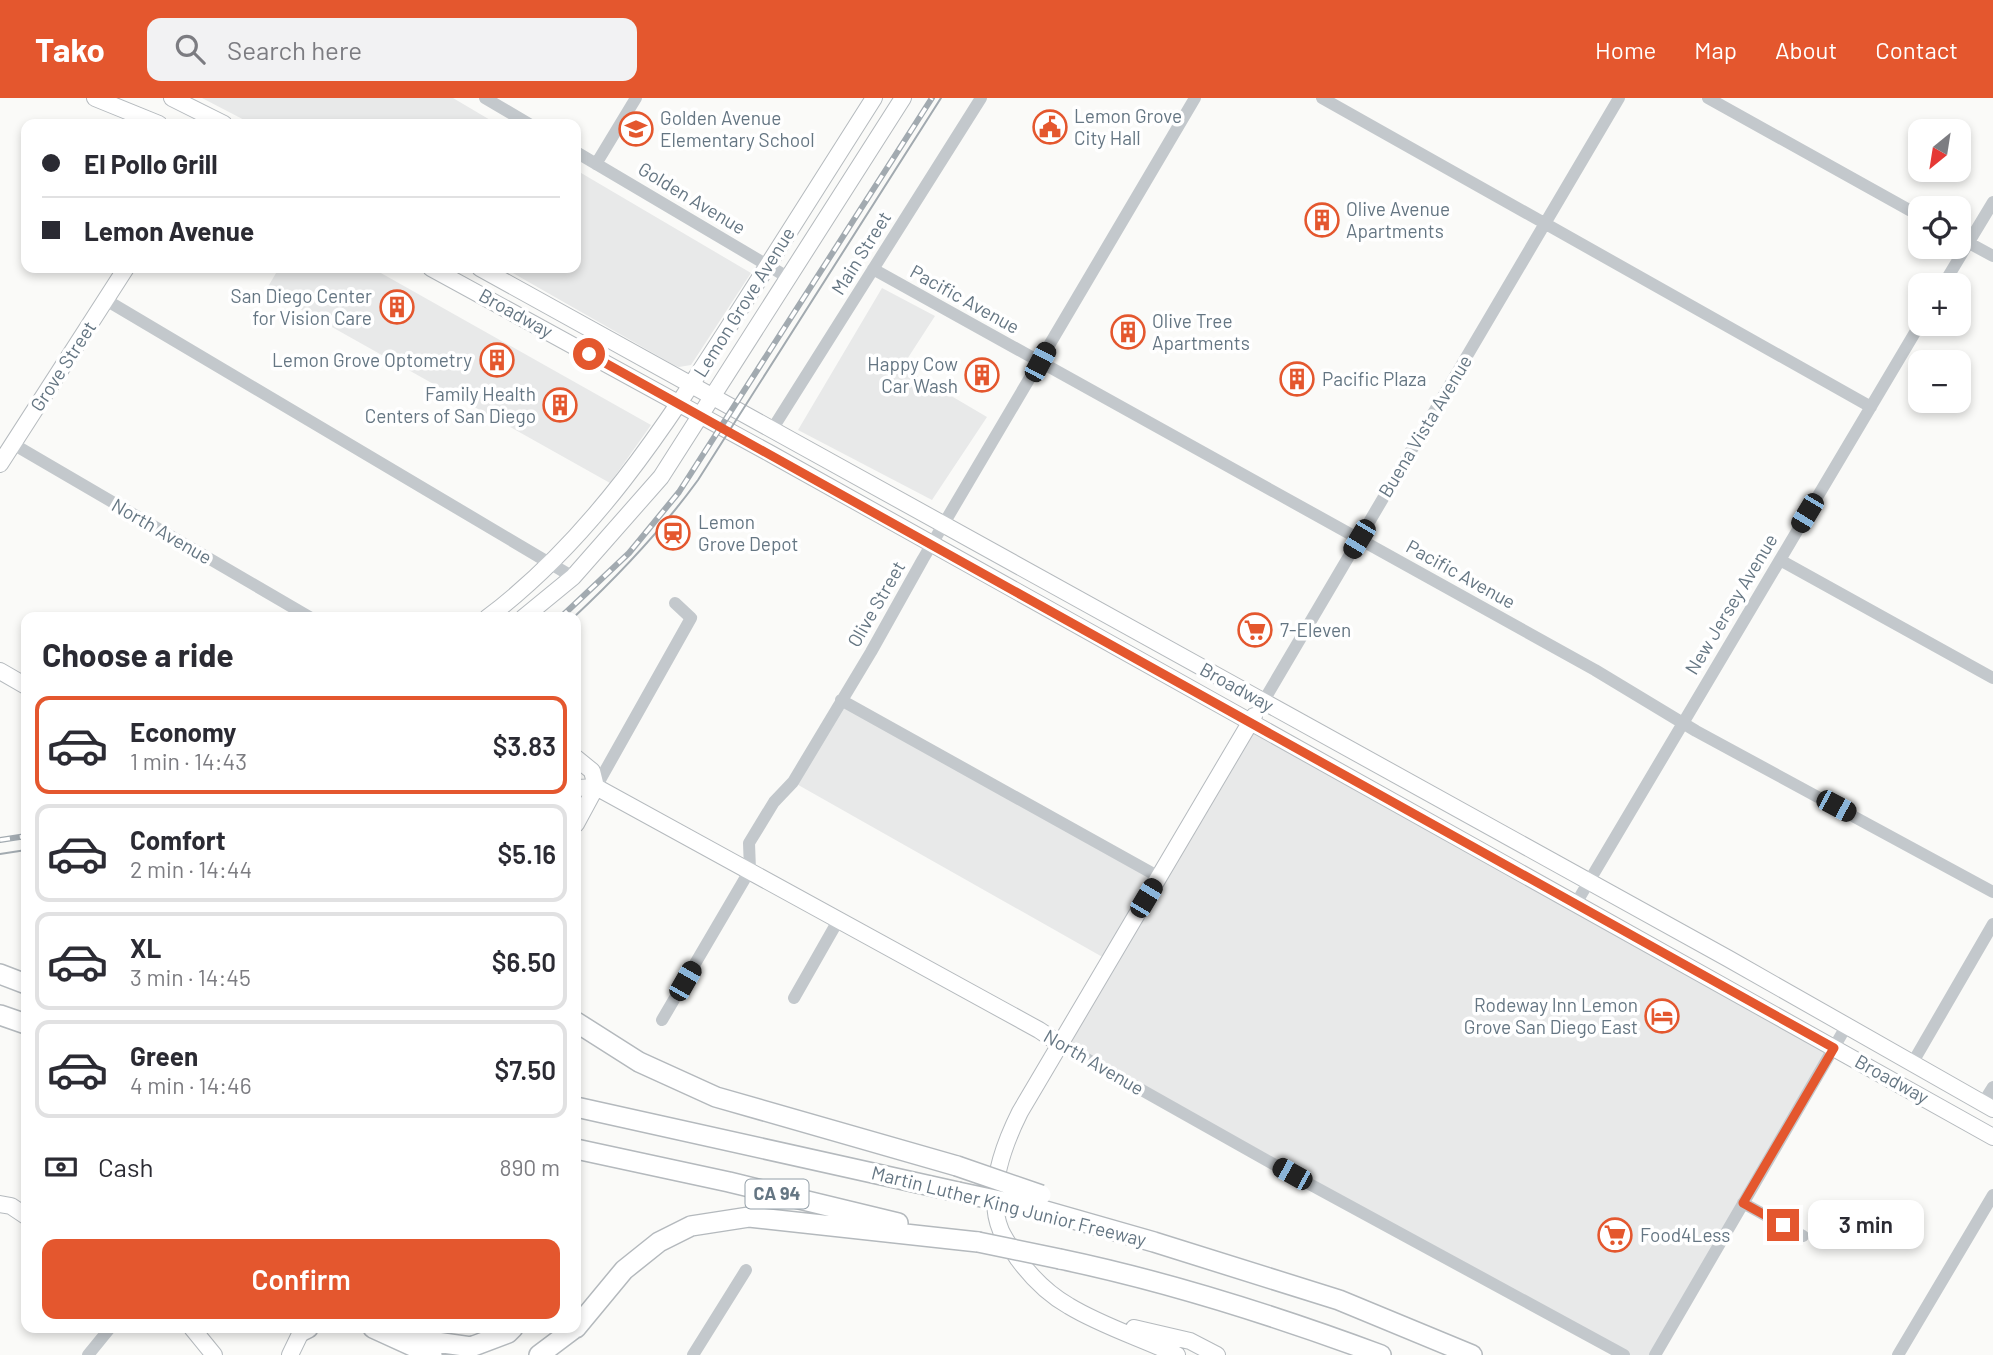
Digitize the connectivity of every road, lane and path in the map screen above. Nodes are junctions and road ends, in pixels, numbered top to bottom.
1 (95, 98) edge
2 (172, 98) edge
3 (485, 98) edge
4 (636, 98) edge
5 (874, 98) edge
6 (903, 98) edge
7 (981, 98) edge
8 (1195, 98) edge
9 (1322, 98) edge
10 (1619, 98) edge
11 (1708, 98) edge
12 (147, 119) edge
13 (213, 119) edge
14 (521, 119) edge
15 (581, 155) edge
16 (596, 164) junction
17 (1993, 202) edge
18 (1908, 209) edge
19 (1545, 223) junction
20 (1971, 231) edge
21 (1971, 244) edge
22 (1993, 256) edge
23 (768, 266) junction
24 (873, 270) junction
25 (123, 273) edge
26 (440, 273) edge
27 (489, 273) edge
28 (789, 278) junction
29 (106, 300) junction
30 (1913, 336) edge
31 (1040, 362) junction
32 (692, 384) junction
33 (713, 396) junction
34 (680, 404) junction
35 (1871, 407) junction
36 (700, 415) junction
37 (773, 428) junction
38 (13, 444) junction
39 (0, 464) edge
40 (944, 525) junction
41 (1359, 539) junction
42 (932, 544) junction
43 (1780, 560) junction
44 (550, 565) junction
45 (572, 577) junction
46 (675, 603) dead end
47 (301, 612) edge
48 (493, 612) edge
49 (530, 612) edge
50 (0, 671) edge
51 (1993, 678) edge
52 (21, 684) edge
53 (841, 700) junction
54 (1263, 702) junction
55 (1250, 723) junction
56 (1683, 723) junction
57 (581, 762) edge
58 (596, 787) junction
59 (581, 788) edge
60 (581, 815) edge
61 (750, 870) junction
62 (1159, 877) junction
63 (1589, 882) junction
64 (1993, 892) edge
65 (1575, 905) junction
66 (839, 919) junction
67 (1993, 924) edge
68 (0, 963) edge
69 (21, 968) edge
70 (0, 974) edge
71 (21, 982) edge
72 (794, 999) dead end
73 (0, 1015) edge
74 (663, 1020) dead end
75 (21, 1022) edge
76 (581, 1025) edge
77 (1847, 1025) junction
78 (1060, 1044) junction
79 (1834, 1048) junction
80 (1913, 1062) junction
81 (1993, 1087) edge
82 (1988, 1106) edge
83 (581, 1108) edge
84 (1993, 1138) edge
85 (581, 1150) edge
86 (1993, 1195) edge
87 (1041, 1203) junction
88 (1743, 1203) junction
89 (0, 1204) edge
90 (21, 1213) edge
91 (1803, 1236) dead end
92 (978, 1242) junction
93 (746, 1270) dead end
94 (1088, 1315) junction
95 (581, 1321) edge
96 (106, 1333) edge
97 (196, 1333) edge
98 (302, 1333) edge
99 (384, 1333) edge
100 (418, 1333) edge
101 (508, 1333) edge
102 (569, 1333) edge
103 (88, 1355) edge
104 (214, 1355) edge
105 (290, 1355) edge
106 (432, 1355) edge
107 (540, 1355) edge
108 (693, 1355) edge
109 (1177, 1355) edge
110 (1217, 1355) edge
111 (1381, 1355) edge
112 (1472, 1355) edge
113 (1624, 1355) edge
114 (1655, 1355) edge
115 (1898, 1355) edge

1 - 12 main road
2 - 13 main road
3 - 14 street
4 - 16 street
5 - 23 main road, Lemon Grove Avenue
6 - 28 main road, Lemon Grove Avenue
7 - 24 street, Main Street
8 - 31 street, Olive Street
9 - 19 street
10 - 19 street, Buena Vista Avenue
11 - 18 street
15 - 16 street, Golden Avenue
16 - 23 street, Golden Avenue
17 - 20 street
19 - 35 street
19 - 41 street, Buena Vista Avenue
21 - 22 street
23 - 28 street, Golden Avenue
23 - 32 main road, Lemon Grove Avenue
24 - 31 street, Pacific Avenue
24 - 37 street, Main Street
25 - 29 main road, Grove Street
26 - 34 main road, Broadway
27 - 32 main road, Broadway
28 - 33 main road, Lemon Grove Avenue
29 - 38 main road, Grove Street
29 - 44 street
30 - 35 street, New Jersey Avenue
31 - 40 street, Olive Street
31 - 41 street, Pacific Avenue
32 - 33 main road, Broadway
32 - 34 main road, Lemon Grove Avenue
33 - 36 main road, Lemon Grove Avenue
33 - 37 main road, Broadway
34 - 36 main road, Broadway
34 - 44 main road, Lemon Grove Avenue
35 - 43 street, New Jersey Avenue
36 - 42 main road, Broadway
36 - 45 main road, Lemon Grove Avenue
37 - 40 main road, Broadway
38 - 39 main road, Grove Street
38 - 47 street, North Avenue
40 - 42 street, Olive Street
40 - 54 main road, Broadway
41 - 54 street, Buena Vista Avenue
41 - 56 street, Pacific Avenue
42 - 53 street, Olive Street
42 - 55 main road, Broadway
43 - 51 street
43 - 56 street, New Jersey Avenue
44 - 45 street
44 - 48 main road, Lemon Grove Avenue
45 - 49 main road, Lemon Grove Avenue
46 - 58 street
50 - 52 main road
53 - 61 street, Olive Street
53 - 62 street
54 - 55 main road, Buena Vista Avenue
54 - 63 main road, Broadway
55 - 62 main road, Buena Vista Avenue
55 - 65 main road, Broadway
56 - 63 street, New Jersey Avenue
56 - 64 street, Pacific Avenue
57 - 58 main road, North Avenue
58 - 59 main road
58 - 60 main road
58 - 61 main road, North Avenue
61 - 66 main road, North Avenue
61 - 74 street, Olive Street
62 - 78 main road, Buena Vista Avenue
63 - 65 street, New Jersey Avenue
63 - 77 main road, Broadway
65 - 79 main road, Broadway
66 - 72 street
66 - 78 main road, North Avenue
67 - 80 street
68 - 69 highway
70 - 71 highway
73 - 75 highway
76 - 87 highway, bridge
77 - 79 street
77 - 80 main road, Broadway
78 - 94 main road, Buena Vista Avenue
78 - 113 street, North Avenue
79 - 84 main road, Broadway
79 - 88 street
80 - 82 main road, Broadway
81 - 82 street
83 - 87 highway, Martin Luther King Junior Freeway / CA 94, bridge
85 - 92 highway, Martin Luther King Junior Freeway / CA 94
86 - 115 street
87 - 112 highway, Martin Luther King Junior Freeway
88 - 91 street
88 - 114 street
89 - 90 main road
92 - 95 highway
92 - 111 highway, Martin Luther King Junior Freeway / CA 94, bridge
93 - 108 street
94 - 109 main road
94 - 110 main road
96 - 103 street
97 - 104 main road
98 - 105 main road
99 - 106 highway
100 - 101 highway
102 - 107 highway

